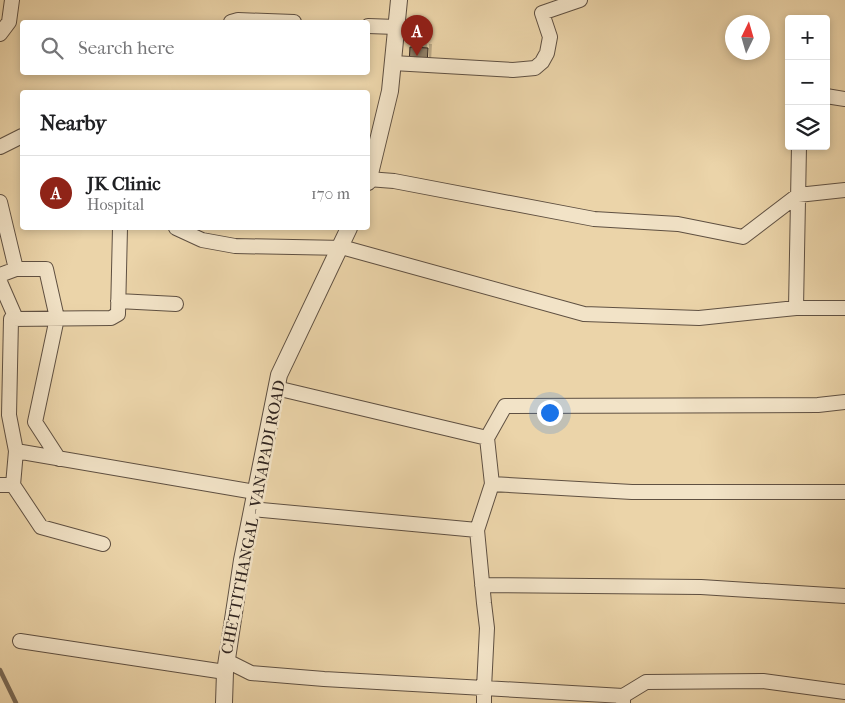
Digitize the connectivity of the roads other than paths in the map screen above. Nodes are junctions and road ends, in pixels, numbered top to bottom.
1 (12, 0) edge
2 (399, 0) edge
3 (580, 0) edge
4 (370, 26) edge
5 (396, 27) junction
6 (0, 34) edge
7 (393, 63) junction
8 (830, 97) edge
9 (845, 99) edge
10 (20, 137) edge
11 (0, 147) edge
12 (799, 150) edge
13 (370, 160) edge
14 (370, 180) edge
15 (845, 190) edge
16 (798, 195) junction
17 (0, 202) edge
18 (120, 230) edge
19 (180, 230) edge
20 (349, 230) edge
21 (340, 247) junction
22 (16, 269) junction
23 (0, 276) edge
24 (0, 282) edge
25 (118, 301) junction
26 (176, 304) dead end
27 (796, 308) junction
28 (845, 308) edge
29 (57, 318) junction
30 (11, 319) junction
31 (276, 388) junction
32 (845, 402) edge
33 (487, 438) junction
34 (16, 451) junction
35 (59, 459) junction
36 (492, 484) junction
37 (6, 485) edge
38 (845, 492) edge
39 (254, 501) junction
40 (477, 530) junction
41 (103, 544) dead end
42 (482, 585) junction
43 (845, 596) edge
44 (20, 641) dead end
45 (225, 669) junction
46 (484, 688) junction
47 (845, 692) edge
48 (623, 699) edge
49 (224, 703) edge
50 (484, 703) edge

1 - 6 street
2 - 5 street
3 - 7 street
4 - 5 street
5 - 7 street
7 - 13 street
8 - 9 street
10 - 11 street
12 - 16 street
14 - 16 street
15 - 16 street
16 - 27 street
17 - 22 street
18 - 25 street
19 - 21 street
20 - 21 street, CHETTITHANGAL - VANAPADI ROAD
21 - 27 street
21 - 31 street, CHETTITHANGAL - VANAPADI ROAD
22 - 23 street
22 - 29 street
24 - 30 street
25 - 26 street
25 - 29 street
27 - 28 street
29 - 30 street
29 - 35 street
30 - 34 street
31 - 33 street
31 - 39 street, CHETTITHANGAL - VANAPADI ROAD
32 - 33 street
33 - 36 street
34 - 35 street
34 - 37 street
35 - 39 street
36 - 38 street
36 - 40 street
37 - 41 street
39 - 40 street
39 - 45 street, CHETTITHANGAL - VANAPADI ROAD
40 - 42 street
42 - 43 street
42 - 46 street
44 - 45 street
45 - 46 street
45 - 49 street, CHETTITHANGAL - VANAPADI ROAD
46 - 48 street
46 - 50 street
47 - 48 street

